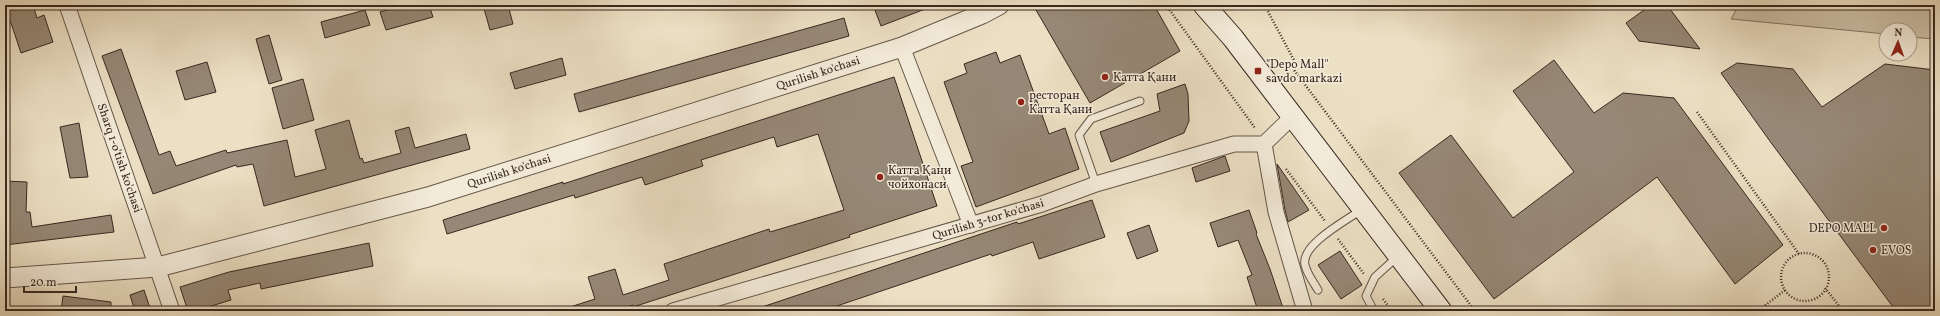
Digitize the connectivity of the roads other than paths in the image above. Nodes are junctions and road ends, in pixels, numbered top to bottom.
1 (67, 5) edge
2 (999, 5) edge
3 (1204, 5) edge
4 (1214, 5) edge
5 (1233, 38) junction
6 (902, 46) junction
7 (1140, 101) dead end
8 (1293, 116) junction
9 (1264, 144) junction
10 (1096, 184) junction
11 (1363, 209) junction
12 (971, 224) junction
13 (1399, 256) junction
14 (158, 267) junction
15 (5, 278) edge
16 (1318, 290) dead end
17 (172, 311) edge
18 (673, 311) edge
19 (1305, 311) edge
20 (1374, 311) edge
21 (1441, 311) edge

1 - 14 street, Sharq 1-o'tish ko'chasi
2 - 6 street, Qurilish ko'chasi
3 - 5 main road
4 - 5 main road
5 - 8 main road
6 - 12 street
6 - 14 street, Qurilish ko'chasi
7 - 10 lane
8 - 9 street
8 - 11 main road
9 - 10 street, Qurilish 3-tor ko'chasi
9 - 19 street
10 - 12 street, Qurilish 3-tor ko'chasi
11 - 13 main road
11 - 16 lane
12 - 18 street, Qurilish 3-tor ko'chasi
13 - 20 lane
13 - 21 main road
14 - 15 street, Qurilish ko'chasi
14 - 17 street, Sharq 1-o'tish ko'chasi

